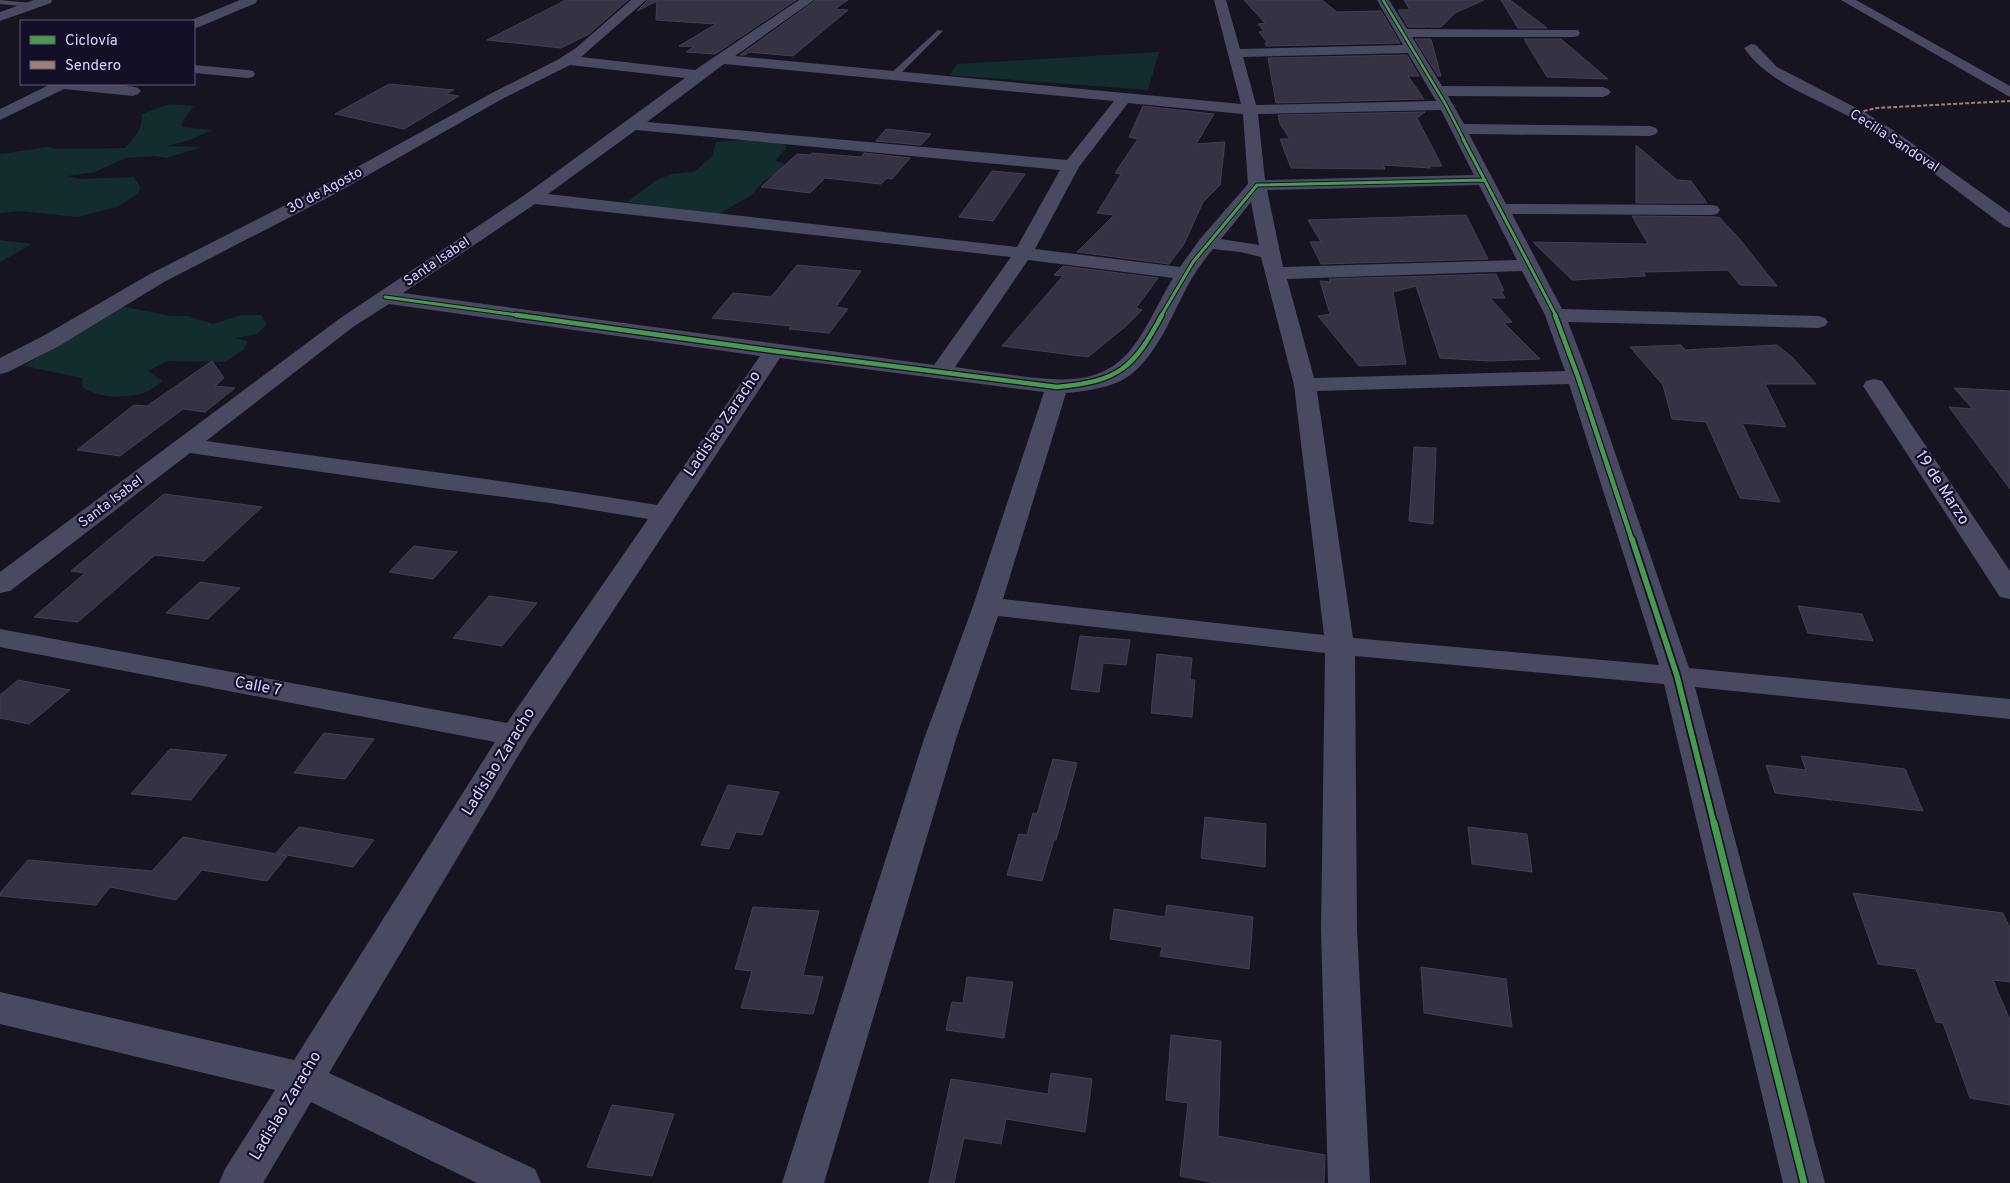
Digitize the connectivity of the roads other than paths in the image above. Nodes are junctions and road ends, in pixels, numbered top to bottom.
1 (46, 0) edge
2 (251, 0) edge
3 (640, 0) edge
4 (808, 0) edge
5 (1220, 0) edge
6 (1383, 0) edge
7 (1847, 0) edge
8 (0, 2) edge
9 (31, 5) junction
10 (0, 17) edge
11 (195, 24) edge
12 (940, 31) dead end
13 (1403, 33) junction
14 (1573, 34) dead end
15 (1751, 48) dead end
16 (1412, 49) junction
17 (1234, 53) junction
18 (721, 59) junction
19 (568, 60) junction
20 (195, 68) edge
21 (248, 74) dead end
22 (698, 75) junction
23 (893, 76) junction
24 (60, 85) edge
25 (74, 85) edge
26 (133, 90) dead end
27 (1604, 92) dead end
28 (2010, 92) edge
29 (1125, 97) junction
30 (1442, 98) junction
31 (1250, 110) junction
32 (0, 115) edge
33 (633, 125) junction
34 (1458, 129) junction
35 (1650, 131) dead end
36 (1071, 166) junction
37 (1485, 180) junction
38 (1257, 185) junction
39 (532, 198) junction
40 (1500, 209) junction
41 (1710, 210) dead end
42 (2010, 222) edge
43 (1207, 243) junction
44 (1024, 252) junction
45 (1270, 253) junction
46 (1529, 265) junction
47 (1275, 273) junction
48 (1185, 274) junction
49 (385, 297) junction
50 (1555, 315) junction
51 (1818, 322) dead end
52 (774, 351) junction
53 (0, 367) edge
54 (940, 371) junction
55 (1578, 377) junction
56 (1305, 385) junction
57 (1874, 386) dead end
58 (1057, 387) junction
59 (186, 445) junction
60 (663, 514) junction
61 (1, 583) edge
62 (2010, 591) edge
63 (987, 606) junction
64 (0, 638) edge
65 (1340, 646) junction
66 (1677, 676) junction
67 (2010, 709) edge
68 (515, 735) junction
69 (0, 1008) edge
70 (302, 1079) junction
71 (240, 1183) edge
72 (520, 1183) edge
73 (803, 1183) edge
74 (1349, 1183) edge
75 (1804, 1183) edge

1 - 9 street
2 - 11 street
3 - 19 street, 30 de Agosto
4 - 18 street, Santa Isabel
5 - 17 street
6 - 13 street
7 - 28 street
8 - 9 lane
9 - 10 street
12 - 23 lane
13 - 14 street
13 - 16 street
15 - 42 street, Cecilia Sandoval
16 - 17 street
16 - 30 street
17 - 31 street
18 - 22 street, Santa Isabel
18 - 23 street
19 - 22 street
19 - 53 street, 30 de Agosto
20 - 21 street
22 - 33 street, Santa Isabel
23 - 29 street
24 - 32 street
25 - 26 street
27 - 30 street
29 - 31 street
29 - 36 street
30 - 31 street
30 - 34 street
31 - 38 street
33 - 36 street
33 - 39 street, Santa Isabel
34 - 35 street
34 - 37 street
36 - 44 street
37 - 38 street
37 - 40 street
38 - 43 street
38 - 45 street
39 - 44 street
39 - 49 street, Santa Isabel
40 - 41 street
40 - 46 street
43 - 45 street
43 - 48 street
44 - 48 street
44 - 54 street
45 - 47 street
46 - 47 street
46 - 50 street
47 - 56 street
48 - 58 street
49 - 52 street
49 - 59 street, Santa Isabel
50 - 51 street
50 - 55 street
52 - 54 street
52 - 60 street, Ladislao Zaracho
54 - 58 street
55 - 56 street
55 - 66 street
56 - 65 street
57 - 62 street, 19 de Marzo
58 - 63 street
59 - 60 street
59 - 61 street, Santa Isabel
60 - 68 street, Ladislao Zaracho
63 - 65 street
63 - 73 street
64 - 68 street, Calle 7
65 - 66 street
65 - 74 street
66 - 67 street
66 - 75 street
68 - 70 street, Ladislao Zaracho
69 - 70 street
70 - 71 street, Ladislao Zaracho
70 - 72 street

